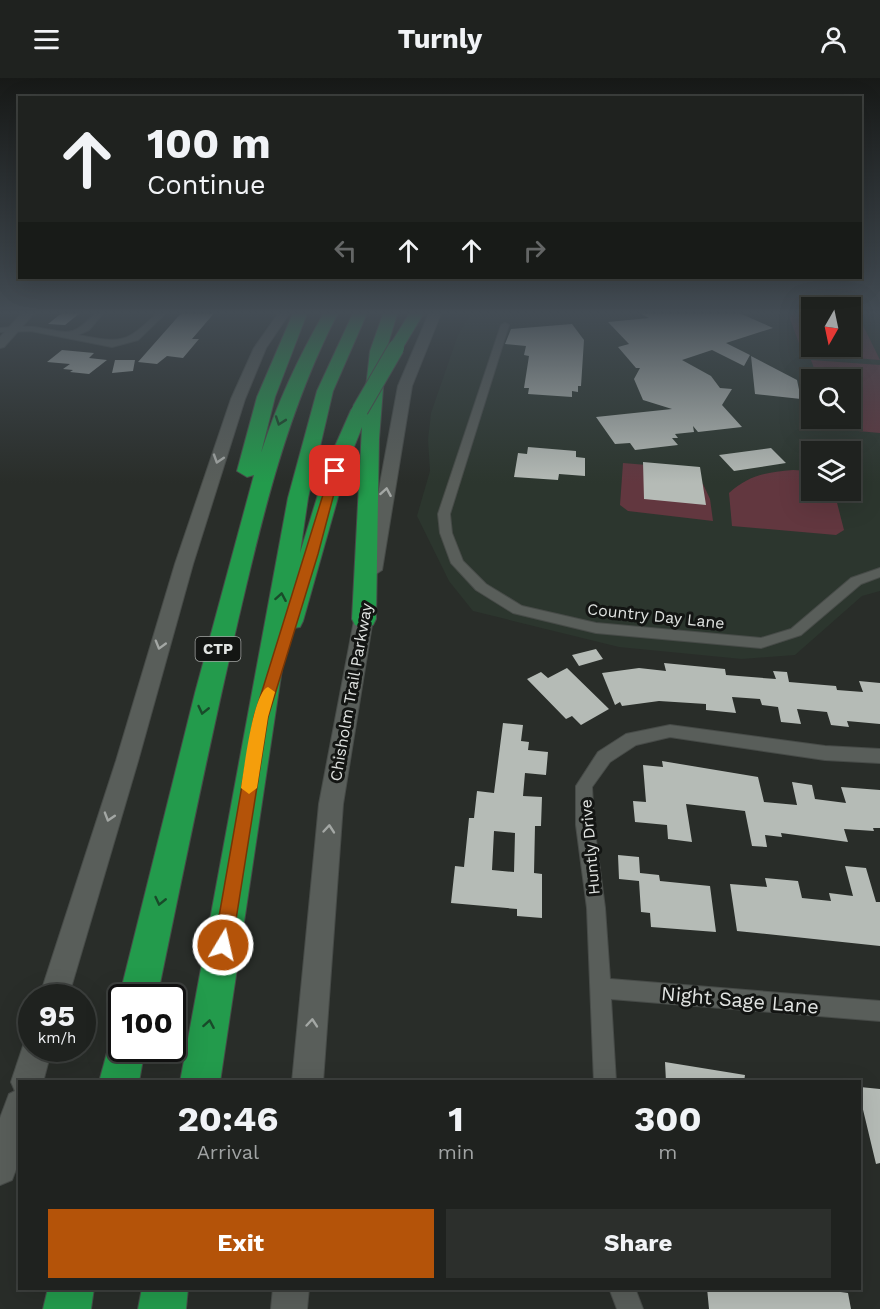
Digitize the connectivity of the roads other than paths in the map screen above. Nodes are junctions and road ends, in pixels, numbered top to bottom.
1 (252, 368) edge
2 (276, 368) edge
3 (302, 368) edge
4 (335, 368) edge
5 (376, 368) edge
6 (384, 368) edge
7 (412, 368) edge
8 (491, 368) edge
9 (880, 572) edge
10 (364, 619) junction
11 (211, 679) junction
12 (261, 717) junction
13 (880, 756) edge
14 (57, 984) edge
15 (141, 984) edge
16 (601, 988) junction
17 (880, 1011) edge
18 (33, 1062) edge
19 (123, 1062) edge
20 (28, 1080) edge
21 (119, 1080) edge
22 (200, 1080) edge
23 (307, 1080) edge
24 (605, 1080) edge
25 (18, 1111) edge
26 (0, 1168) edge
27 (71, 1290) edge
28 (165, 1290) edge
29 (291, 1290) edge
30 (623, 1290) edge
31 (67, 1309) edge
32 (162, 1309) edge
33 (289, 1309) edge
34 (630, 1309) edge

1 -> 14 main road
2 - 11 highway
3 -> 11 highway, CTP
12 -> 4 highway
5 - 10 highway
6 - 12 highway, bridge
10 -> 7 main road, Chisholm Trail Parkway
8 - 9 street, Country Day Lane
23 -> 10 main road, Chisholm Trail Parkway
11 -> 15 highway, CTP
22 -> 12 highway
13 - 16 street, Huntly Drive
16 - 17 street, Night Sage Lane
16 - 24 street, Huntly Drive
18 - 20 main road
19 - 21 highway
25 - 26 main road
27 - 31 highway
28 - 32 highway
29 - 33 main road
30 - 34 street

